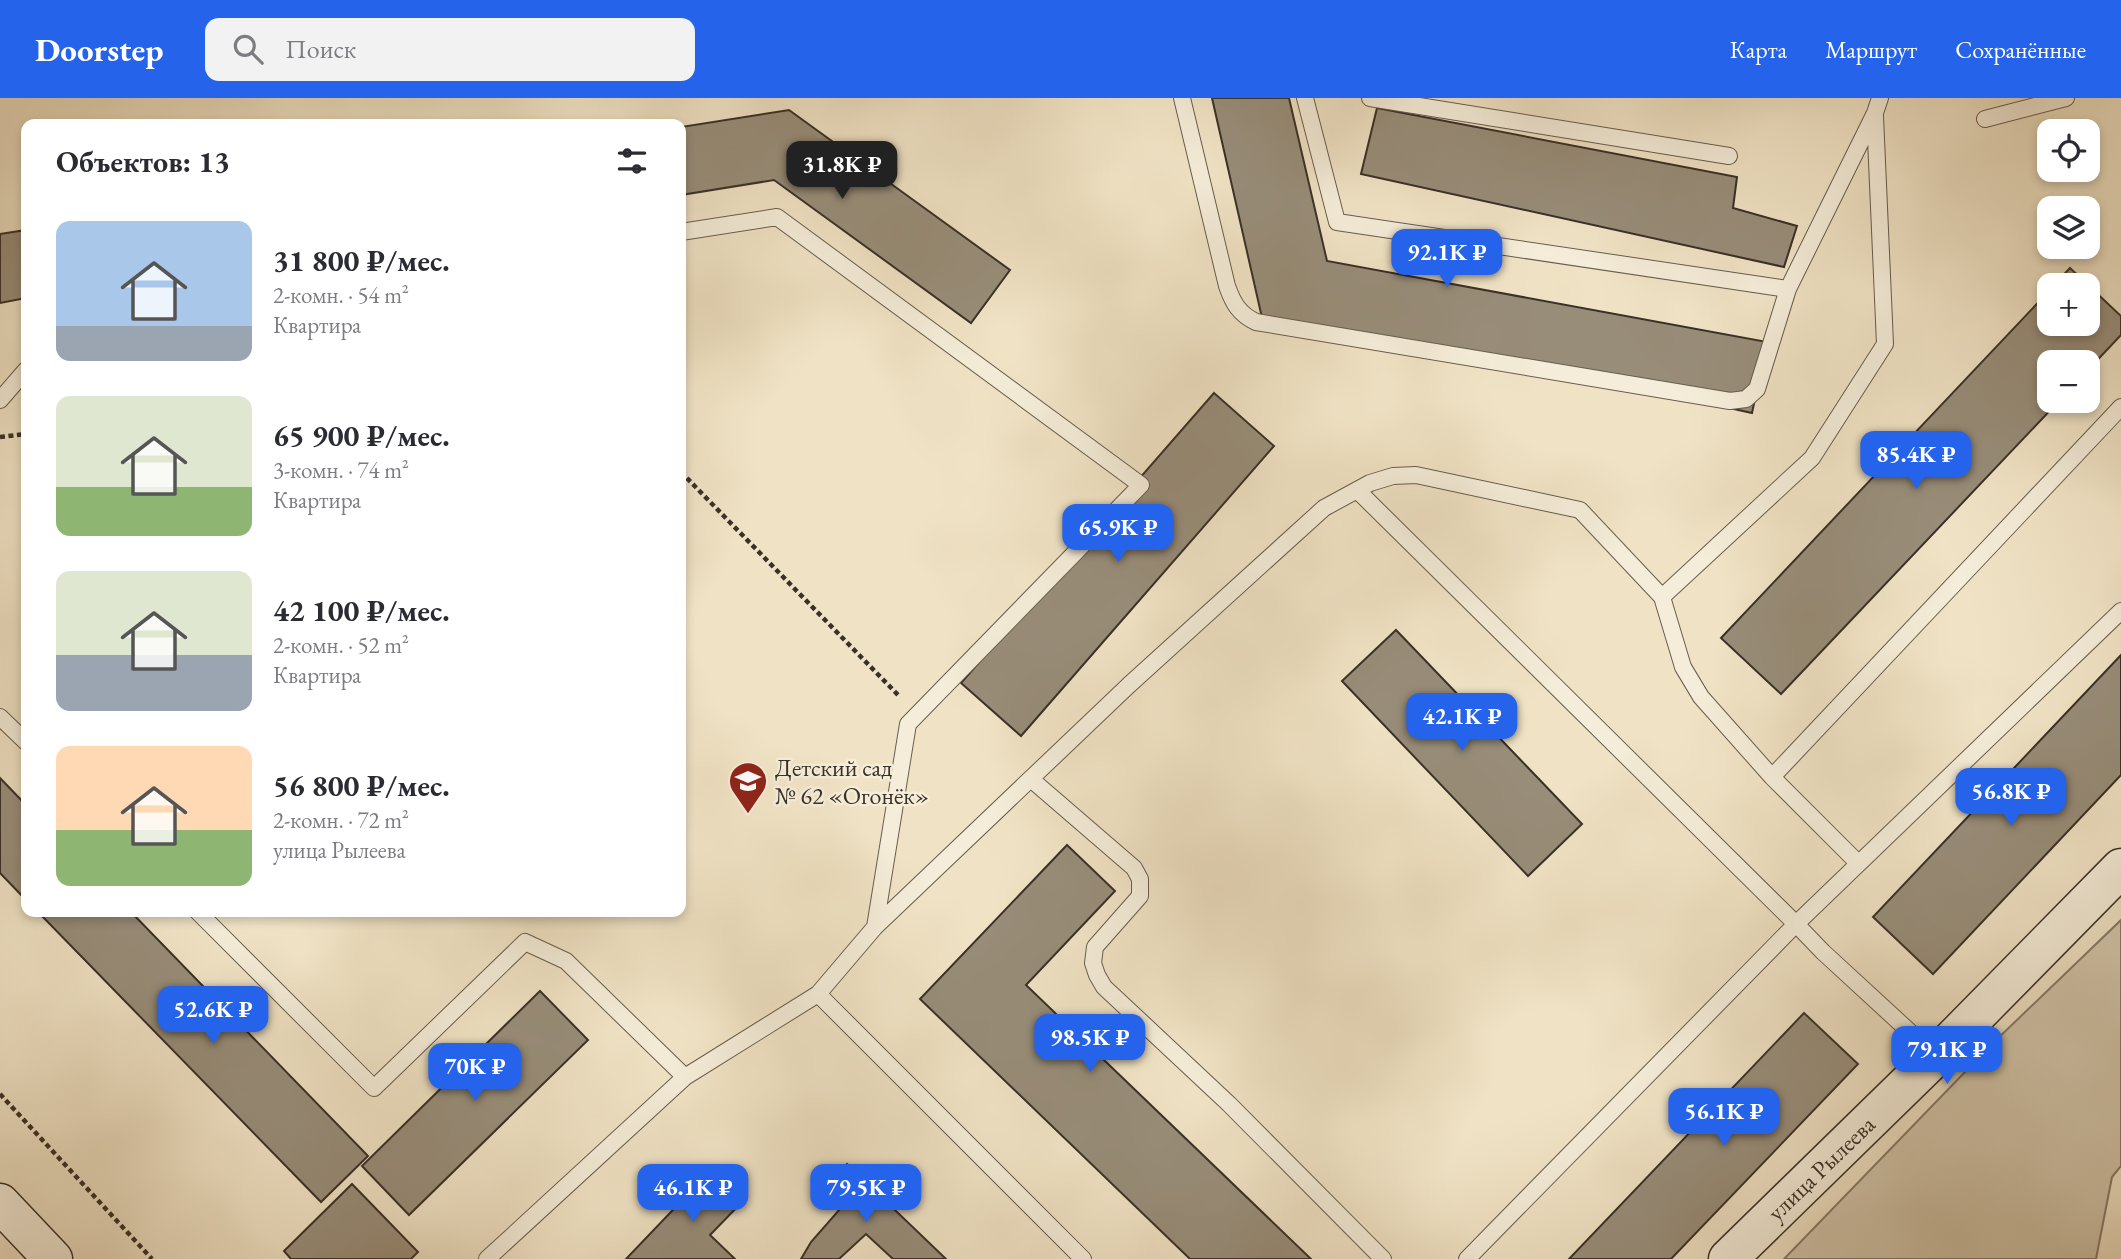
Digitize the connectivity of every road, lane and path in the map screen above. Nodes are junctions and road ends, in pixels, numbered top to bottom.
1 (1182, 98) edge
2 (1305, 98) edge
3 (1370, 98) edge
4 (2066, 98) edge
5 (1878, 106) edge
6 (1985, 119) dead end
7 (1729, 156) dead end
8 (686, 231) edge
9 (1788, 289) junction
10 (21, 376) edge
11 (0, 400) edge
12 (2121, 407) edge
13 (21, 434) edge
14 (0, 437) edge
15 (686, 477) edge
16 (1357, 490) junction
17 (1662, 597) junction
18 (2121, 611) edge
19 (918, 715) junction
20 (0, 717) edge
21 (21, 736) edge
22 (1772, 777) junction
23 (1032, 780) junction
24 (1858, 863) junction
25 (2121, 868) edge
26 (203, 917) edge
27 (1796, 924) junction
28 (875, 927) junction
29 (818, 994) junction
30 (1936, 1056) junction
31 (685, 1077) junction
32 (0, 1094) edge
33 (0, 1202) edge
34 (53, 1259) edge
35 (152, 1259) edge
36 (486, 1259) edge
37 (1083, 1259) edge
38 (1383, 1259) edge
39 (1467, 1259) edge
40 (1728, 1259) edge

1 - 9 lane
2 - 9 lane
3 - 7 lane
4 - 6 lane
5 - 9 lane
5 - 17 lane
8 - 19 lane
10 - 11 lane
12 - 22 lane
13 - 14 path
15 - 19 path
16 - 17 lane
16 - 23 lane
16 - 27 lane
17 - 22 lane
18 - 24 lane
19 - 28 lane
20 - 21 lane
22 - 24 lane
23 - 28 lane
23 - 38 lane
24 - 27 lane
25 - 30 street, улица Рылеева
26 - 31 lane
27 - 30 lane
27 - 39 lane
28 - 29 lane
29 - 31 lane
29 - 37 lane
30 - 40 street, улица Рылеева
31 - 36 lane
32 - 35 path
33 - 34 street

